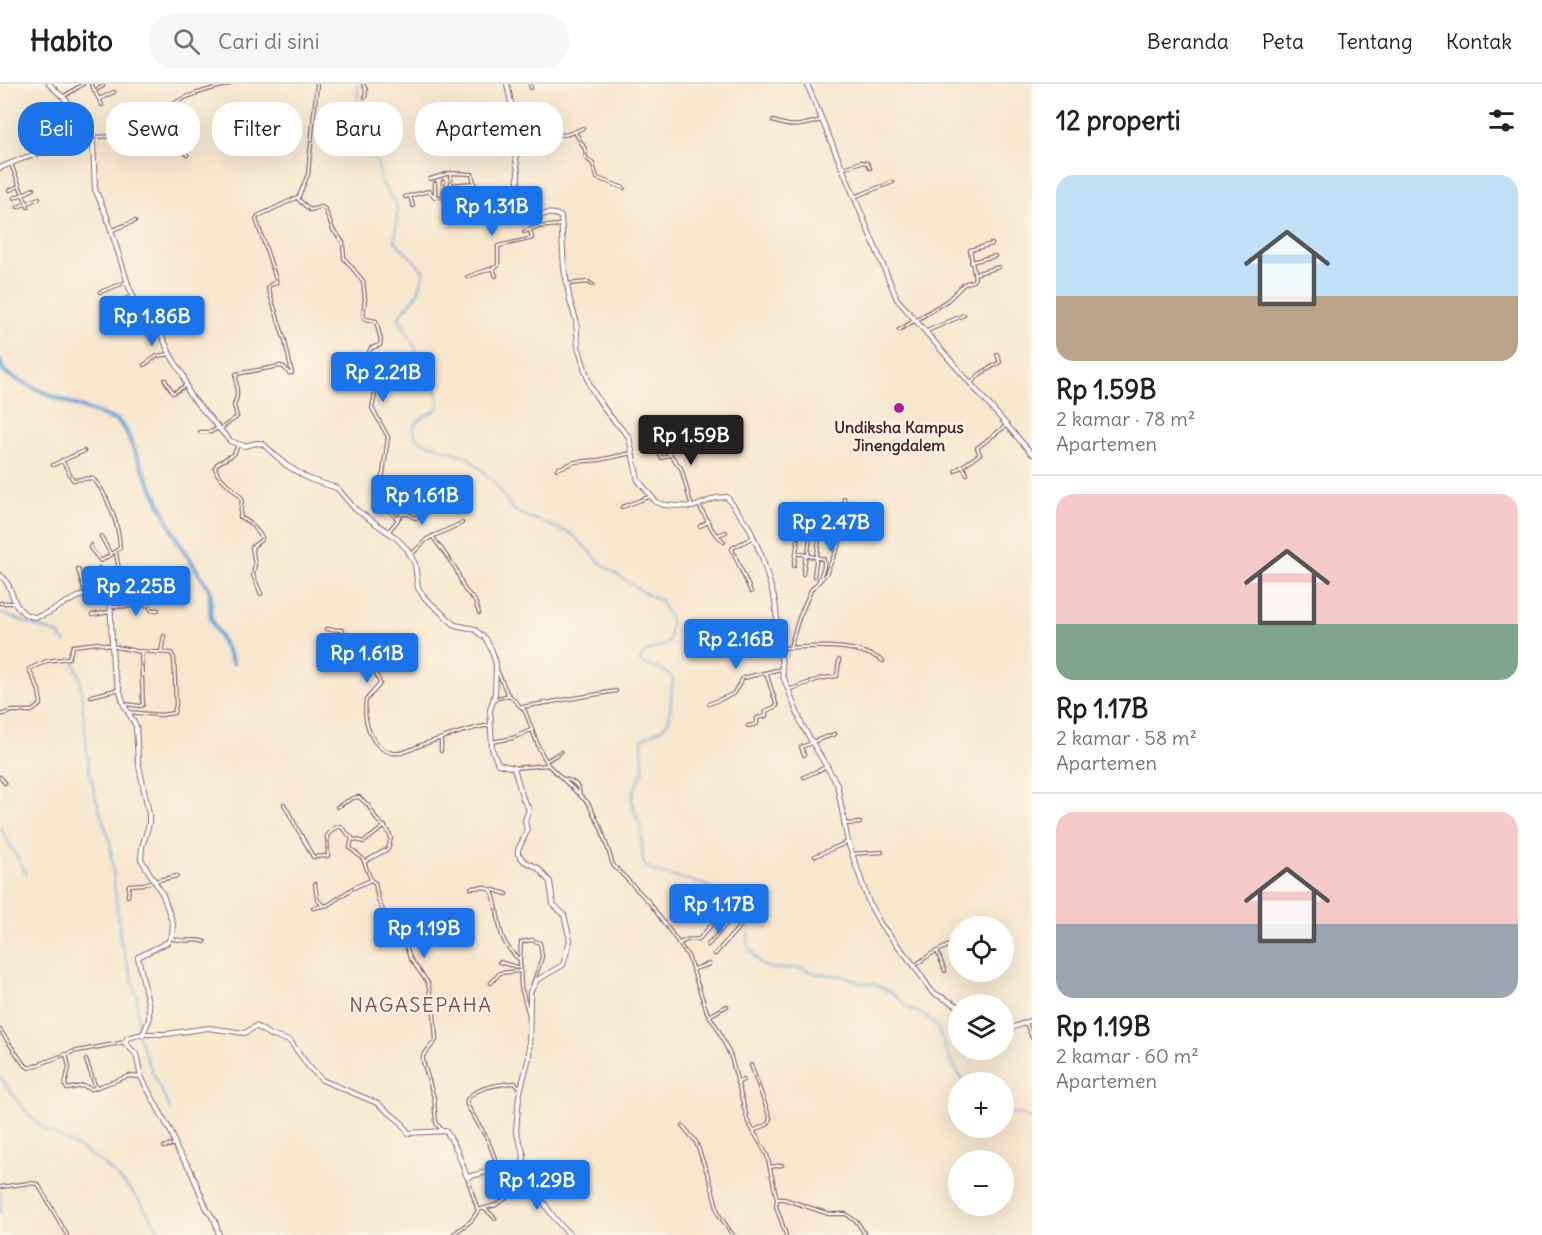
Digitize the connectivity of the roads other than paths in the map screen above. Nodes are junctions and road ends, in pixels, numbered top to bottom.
1 (49, 84) edge
2 (83, 84) edge
3 (91, 84) edge
4 (230, 84) edge
5 (317, 84) edge
6 (363, 84) edge
7 (507, 84) edge
8 (807, 84) edge
9 (103, 86) dead end
10 (94, 91) junction
11 (114, 92) dead end
12 (62, 97) junction
13 (365, 97) dead end
14 (99, 99) junction
15 (66, 102) edge
16 (175, 102) edge
17 (511, 102) edge
18 (102, 105) dead end
19 (822, 120) junction
20 (773, 121) dead end
21 (583, 128) dead end
22 (575, 132) junction
23 (563, 135) edge
24 (27, 156) edge
25 (94, 156) edge
26 (515, 156) edge
27 (11, 164) junction
28 (0, 168) edge
29 (870, 168) dead end
30 (842, 169) junction
31 (450, 173) junction
32 (430, 179) dead end
33 (443, 181) dead end
34 (893, 182) dead end
35 (435, 183) dead end
36 (474, 183) junction
37 (451, 185) junction
38 (20, 186) junction
39 (624, 188) dead end
40 (34, 189) dead end
41 (10, 190) dead end
42 (518, 191) junction
43 (475, 193) junction
44 (23, 194) junction
45 (452, 195) junction
46 (410, 196) junction
47 (444, 196) junction
48 (298, 197) junction
49 (405, 197) dead end
50 (435, 197) junction
51 (854, 197) junction
52 (14, 198) dead end
53 (39, 198) dead end
54 (27, 205) junction
55 (413, 206) dead end
56 (18, 207) dead end
57 (477, 218) dead end
58 (135, 221) dead end
59 (563, 224) junction
60 (530, 230) junction
61 (110, 231) junction
62 (524, 232) dead end
63 (992, 244) dead end
64 (995, 256) dead end
65 (971, 262) junction
66 (999, 267) dead end
67 (493, 268) junction
68 (974, 274) junction
69 (496, 276) dead end
70 (467, 277) dead end
71 (127, 282) junction
72 (568, 284) junction
73 (592, 285) dead end
74 (100, 292) dead end
75 (133, 296) junction
76 (118, 302) dead end
77 (964, 315) dead end
78 (915, 321) junction
79 (899, 330) dead end
80 (924, 332) junction
81 (170, 354) junction
82 (997, 354) dead end
83 (144, 365) dead end
84 (165, 380) dead end
85 (970, 384) junction
86 (186, 386) junction
87 (1007, 425) junction
88 (219, 429) junction
89 (200, 432) dead end
90 (659, 441) dead end
91 (238, 446) junction
92 (655, 448) dead end
93 (84, 452) dead end
94 (632, 453) junction
95 (671, 454) junction
96 (1032, 454) edge
97 (62, 460) junction
98 (53, 465) dead end
99 (962, 466) junction
100 (557, 469) dead end
101 (955, 471) dead end
102 (967, 474) dead end
103 (652, 496) junction
104 (420, 497) dead end
105 (844, 498) dead end
106 (699, 505) junction
107 (438, 507) dead end
108 (622, 507) dead end
109 (692, 507) junction
110 (401, 514) junction
111 (398, 519) junction
112 (708, 522) junction
113 (462, 523) dead end
114 (700, 526) dead end
115 (388, 532) junction
116 (726, 532) dead end
117 (718, 535) junction
118 (810, 535) dead end
119 (101, 536) dead end
120 (432, 536) junction
121 (754, 537) junction
122 (798, 540) dead end
123 (819, 540) dead end
124 (724, 542) dead end
125 (91, 545) dead end
126 (116, 552) junction
127 (796, 553) junction
128 (111, 555) junction
129 (411, 555) junction
130 (807, 555) junction
131 (816, 557) junction
132 (794, 566) dead end
133 (78, 568) dead end
134 (99, 568) dead end
135 (803, 573) dead end
136 (0, 575) edge
137 (814, 576) dead end
138 (818, 583) junction
139 (144, 585) dead end
140 (114, 588) junction
141 (106, 590) junction
142 (122, 590) junction
143 (751, 592) dead end
144 (261, 594) dead end
145 (86, 595) junction
146 (0, 603) edge
147 (16, 603) junction
148 (126, 606) junction
149 (111, 610) junction
150 (158, 610) dead end
151 (479, 614) dead end
152 (92, 615) dead end
153 (326, 629) dead end
154 (164, 636) dead end
155 (112, 646) junction
156 (790, 647) junction
157 (779, 648) junction
158 (141, 651) junction
159 (161, 652) junction
160 (839, 660) dead end
161 (883, 661) dead end
162 (496, 668) junction
163 (781, 669) junction
164 (766, 673) junction
165 (120, 689) junction
166 (788, 690) junction
167 (616, 691) dead end
168 (509, 695) junction
169 (91, 696) dead end
170 (494, 699) junction
171 (123, 704) junction
172 (709, 704) dead end
173 (522, 707) junction
174 (127, 712) junction
175 (0, 714) edge
176 (491, 725) junction
177 (748, 726) dead end
178 (532, 730) junction
179 (835, 734) dead end
180 (441, 739) junction
181 (492, 742) junction
182 (812, 743) junction
183 (441, 751) dead end
184 (561, 752) dead end
185 (804, 755) dead end
186 (546, 761) junction
187 (548, 765) junction
188 (828, 766) junction
189 (513, 768) junction
190 (0, 777) edge
191 (804, 777) dead end
192 (5, 783) dead end
193 (284, 804) dead end
194 (337, 807) dead end
195 (860, 823) dead end
196 (844, 824) junction
197 (385, 826) junction
198 (352, 839) junction
199 (848, 842) junction
200 (882, 852) dead end
201 (852, 854) junction
202 (815, 856) dead end
203 (364, 862) junction
204 (177, 876) dead end
205 (154, 880) junction
206 (371, 880) junction
207 (315, 884) dead end
208 (471, 888) dead end
209 (490, 889) junction
210 (507, 894) dead end
211 (128, 896) dead end
212 (323, 906) junction
213 (313, 908) dead end
214 (735, 914) junction
215 (171, 938) junction
216 (205, 942) dead end
217 (680, 943) junction
218 (708, 945) dead end
219 (948, 946) edge
220 (937, 951) junction
221 (715, 954) dead end
222 (520, 960) junction
223 (499, 962) dead end
224 (709, 964) dead end
225 (914, 966) junction
226 (694, 969) junction
227 (520, 970) junction
228 (945, 971) dead end
229 (491, 983) dead end
230 (533, 984) junction
231 (948, 1001) edge
232 (727, 1006) dead end
233 (709, 1016) junction
234 (530, 1017) junction
235 (1032, 1020) edge
236 (1026, 1023) junction
237 (1014, 1027) edge
238 (0, 1030) edge
239 (140, 1035) junction
240 (1032, 1038) edge
241 (125, 1042) junction
242 (66, 1054) junction
243 (86, 1060) dead end
244 (751, 1065) dead end
245 (141, 1077) junction
246 (742, 1080) dead end
247 (737, 1083) junction
248 (96, 1088) junction
249 (521, 1088) junction
250 (683, 1126) dead end
251 (443, 1130) junction
252 (753, 1131) junction
253 (175, 1144) junction
254 (164, 1147) dead end
255 (523, 1164) junction
256 (782, 1165) dead end
257 (770, 1167) junction
258 (503, 1172) junction
259 (533, 1172) junction
260 (570, 1175) dead end
261 (467, 1177) junction
262 (2, 1186) edge
263 (537, 1189) junction
264 (513, 1191) junction
265 (777, 1199) junction
266 (485, 1209) junction
267 (478, 1210) junction
268 (495, 1218) dead end
269 (68, 1235) edge
270 (219, 1235) edge
271 (452, 1235) edge
272 (570, 1235) edge
273 (733, 1235) edge
274 (786, 1235) edge
275 (865, 1235) edge

1 - 12 street
2 - 12 street
3 - 10 street
4 - 16 street
5 - 48 street
6 - 13 street
7 - 17 street
8 - 19 street
9 - 10 street
10 - 14 street
11 - 14 street
12 - 15 street
14 - 18 street
19 - 20 street
19 - 30 street
21 - 22 street
22 - 23 street
22 - 39 street
24 - 27 street
25 - 61 street
26 - 42 street
27 - 28 street
27 - 38 street
29 - 30 street
30 - 51 street
31 - 32 street
31 - 36 street
31 - 37 street
33 - 47 street
34 - 51 street
35 - 50 street
36 - 37 street
36 - 43 street
37 - 45 street
38 - 41 street
38 - 44 street
40 - 44 street
42 - 43 street
42 - 59 street
43 - 45 street
43 - 57 street
44 - 52 street
44 - 54 street
45 - 47 street
46 - 49 street
46 - 50 street
46 - 55 street
47 - 50 street
48 - 88 street
48 - 111 street
51 - 78 street
53 - 54 street
54 - 56 street
58 - 61 street
59 - 60 street
59 - 72 street
60 - 62 street
60 - 67 street
61 - 71 street
63 - 65 street
64 - 65 street
65 - 68 street
66 - 68 street
67 - 69 street
67 - 70 street
68 - 78 street
71 - 74 street
71 - 75 street
72 - 73 street
72 - 94 street
75 - 76 street
75 - 81 street
77 - 80 street
78 - 79 street
78 - 80 street
80 - 85 street
81 - 83 street
81 - 86 street
82 - 85 street
84 - 86 street
85 - 87 street
86 - 88 street
87 - 96 street
87 - 99 street
88 - 89 street
88 - 91 street
90 - 95 street
91 - 115 street
91 - 144 street
92 - 95 street
93 - 97 street
94 - 100 street
94 - 103 street
95 - 109 street
97 - 98 street
97 - 126 street
99 - 101 street
99 - 102 street
103 - 108 street
103 - 109 street
104 - 110 street
105 - 138 street
106 - 109 street
106 - 112 street
106 - 121 street
107 - 110 street
110 - 111 street
111 - 115 street
112 - 114 street
112 - 117 street
113 - 120 street
115 - 129 street
116 - 117 street
117 - 124 street
118 - 130 street
119 - 128 street
120 - 129 street
120 - 151 street
121 - 143 street
121 - 157 street
122 - 127 street
123 - 131 street
125 - 128 street
126 - 128 street
126 - 140 street
127 - 130 street
127 - 132 street
129 - 162 street
130 - 131 street
130 - 135 street
131 - 137 street
131 - 138 street
133 - 145 street
134 - 141 street
136 - 147 street
138 - 156 street
139 - 142 street
140 - 141 street
140 - 142 street
141 - 145 street
141 - 149 street
142 - 148 street
145 - 147 street
146 - 147 street
148 - 149 street
148 - 150 street
149 - 152 street
149 - 155 street
153 - 180 street
154 - 159 street
155 - 158 street
155 - 165 street
155 - 175 street
156 - 157 street
156 - 161 street
157 - 163 street
158 - 159 street
158 - 171 street
159 - 174 street
160 - 166 street
162 - 168 street
162 - 170 street
163 - 164 street
163 - 166 street
164 - 172 street
164 - 177 street
165 - 169 street
165 - 171 street
166 - 182 street
167 - 173 street
168 - 170 street
168 - 173 street
170 - 176 street
171 - 174 street
173 - 178 street
174 - 205 street
176 - 180 street
176 - 181 street
178 - 181 street
178 - 186 street
179 - 182 street
180 - 183 street
181 - 189 street
182 - 185 street
182 - 188 street
184 - 186 street
186 - 187 street
187 - 189 street
187 - 217 street
188 - 191 street
188 - 196 street
189 - 230 street
190 - 192 street
193 - 198 street
194 - 197 street
195 - 196 street
196 - 199 street
197 - 198 street
197 - 203 street
198 - 203 street
199 - 201 street
199 - 202 street
200 - 201 street
201 - 225 street
203 - 206 street
204 - 205 street
205 - 211 street
205 - 215 street
206 - 212 street
206 - 251 street
207 - 212 street
208 - 209 street
209 - 210 street
209 - 222 street
212 - 213 street
214 - 217 street
214 - 218 street
214 - 221 street
215 - 216 street
215 - 239 street
217 - 226 street
219 - 220 street
220 - 225 street
220 - 228 street
222 - 227 street
222 - 230 street
223 - 227 street
224 - 226 street
225 - 231 street
226 - 233 street
227 - 229 street
227 - 234 street
230 - 234 street
232 - 233 street
233 - 247 street
234 - 249 street
235 - 236 street
236 - 237 street
236 - 240 street
238 - 242 street
239 - 241 street
239 - 251 street
241 - 242 street
241 - 245 street
242 - 248 street
243 - 248 street
244 - 252 street
245 - 248 street
245 - 253 street
246 - 247 street
247 - 252 street
249 - 255 street
249 - 258 street
250 - 273 street
251 - 261 street
252 - 257 street
253 - 254 street
253 - 270 street
255 - 258 street
255 - 259 street
256 - 257 street
257 - 265 street
258 - 261 street
258 - 264 street
259 - 260 street
259 - 263 street
261 - 267 street
262 - 269 street
263 - 264 street
263 - 272 street
264 - 266 street
265 - 274 street
265 - 275 street
266 - 267 street
266 - 268 street
267 - 271 street

